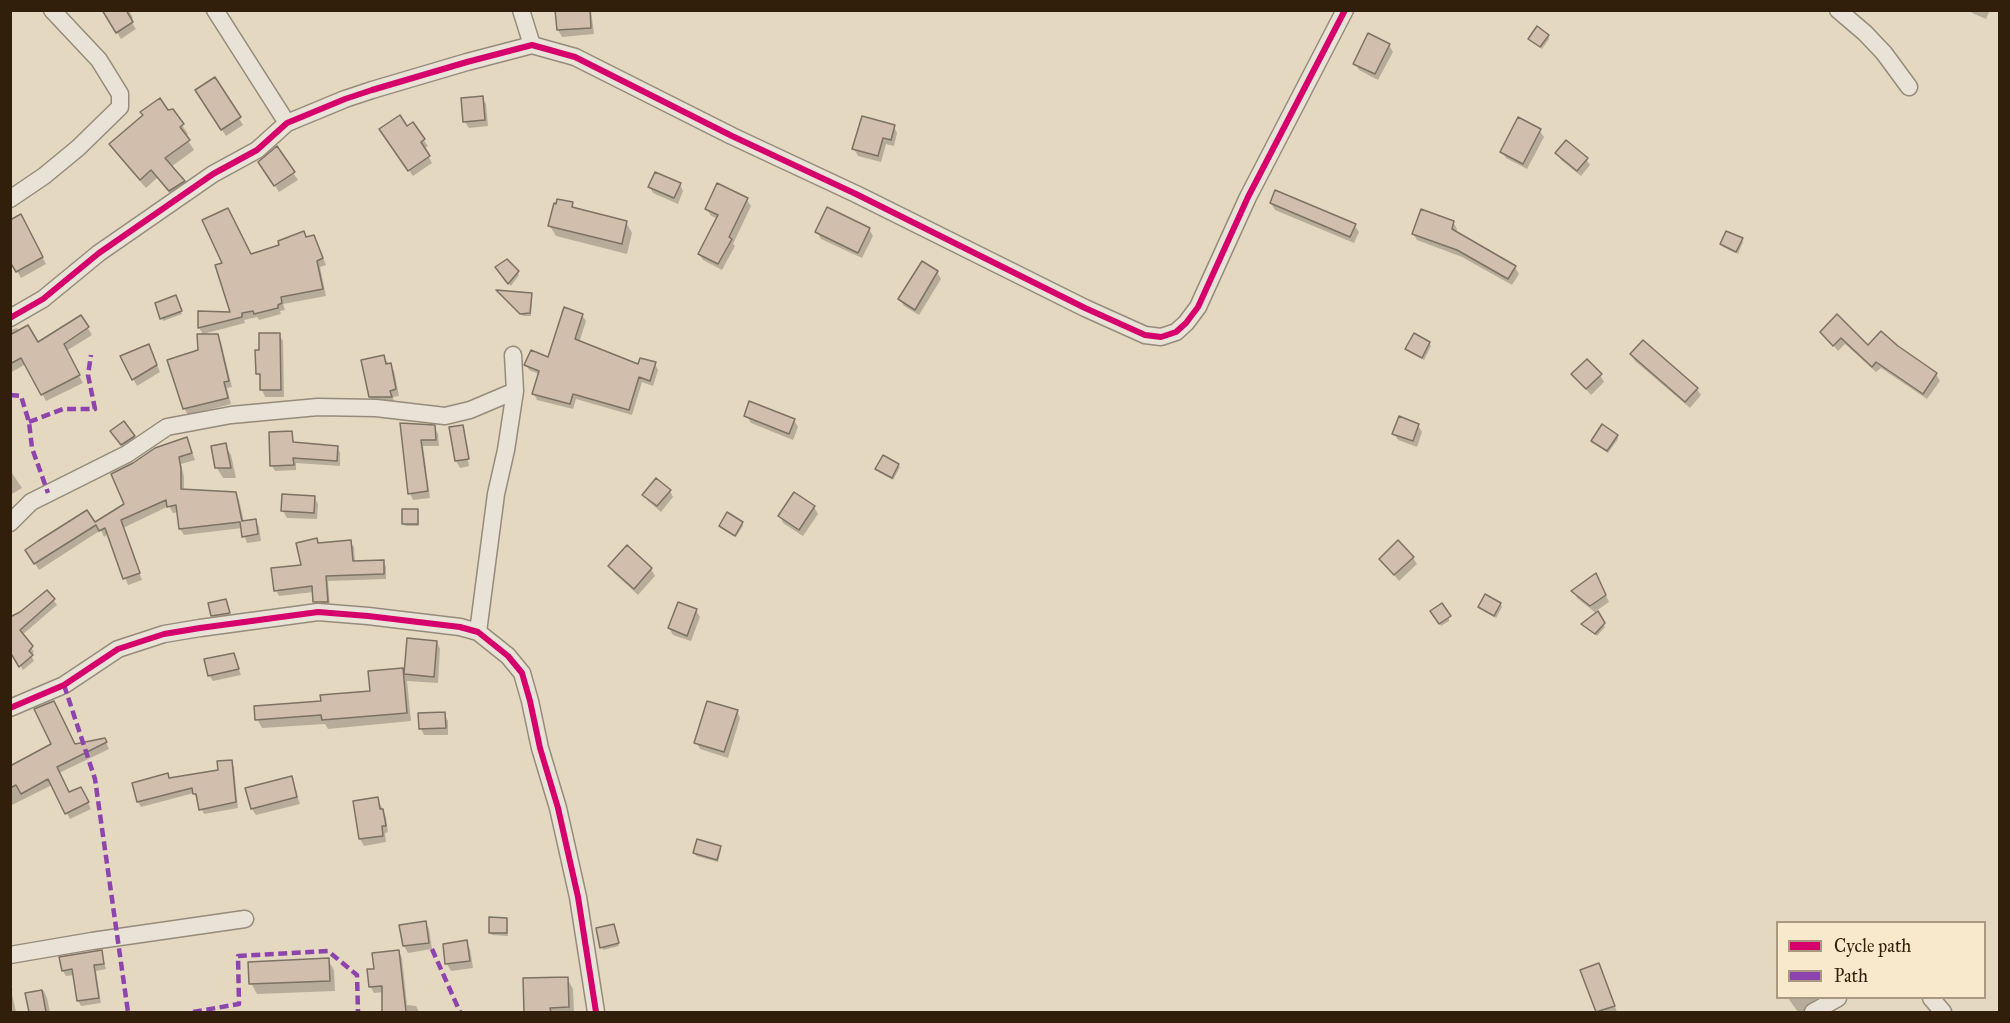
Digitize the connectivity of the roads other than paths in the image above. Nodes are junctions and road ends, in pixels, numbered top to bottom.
1 (52, 10) edge
2 (216, 10) edge
3 (521, 10) edge
4 (1345, 10) edge
5 (1838, 10) edge
6 (532, 45) junction
7 (1909, 87) dead end
8 (287, 123) junction
9 (10, 199) edge
10 (10, 318) edge
11 (513, 355) dead end
12 (515, 391) junction
13 (10, 523) edge
14 (478, 632) junction
15 (10, 708) edge
16 (245, 920) dead end
17 (10, 955) edge
18 (1836, 999) edge
19 (1932, 999) edge
20 (597, 1012) edge
21 (1813, 1012) edge
22 (1943, 1012) edge

1 - 9 street
2 - 8 street
3 - 6 street
4 - 6 street
5 - 7 street
6 - 8 street
8 - 10 street
11 - 12 street
12 - 13 street
12 - 14 street
14 - 15 street
14 - 20 street
16 - 17 street
18 - 21 street
19 - 22 street

